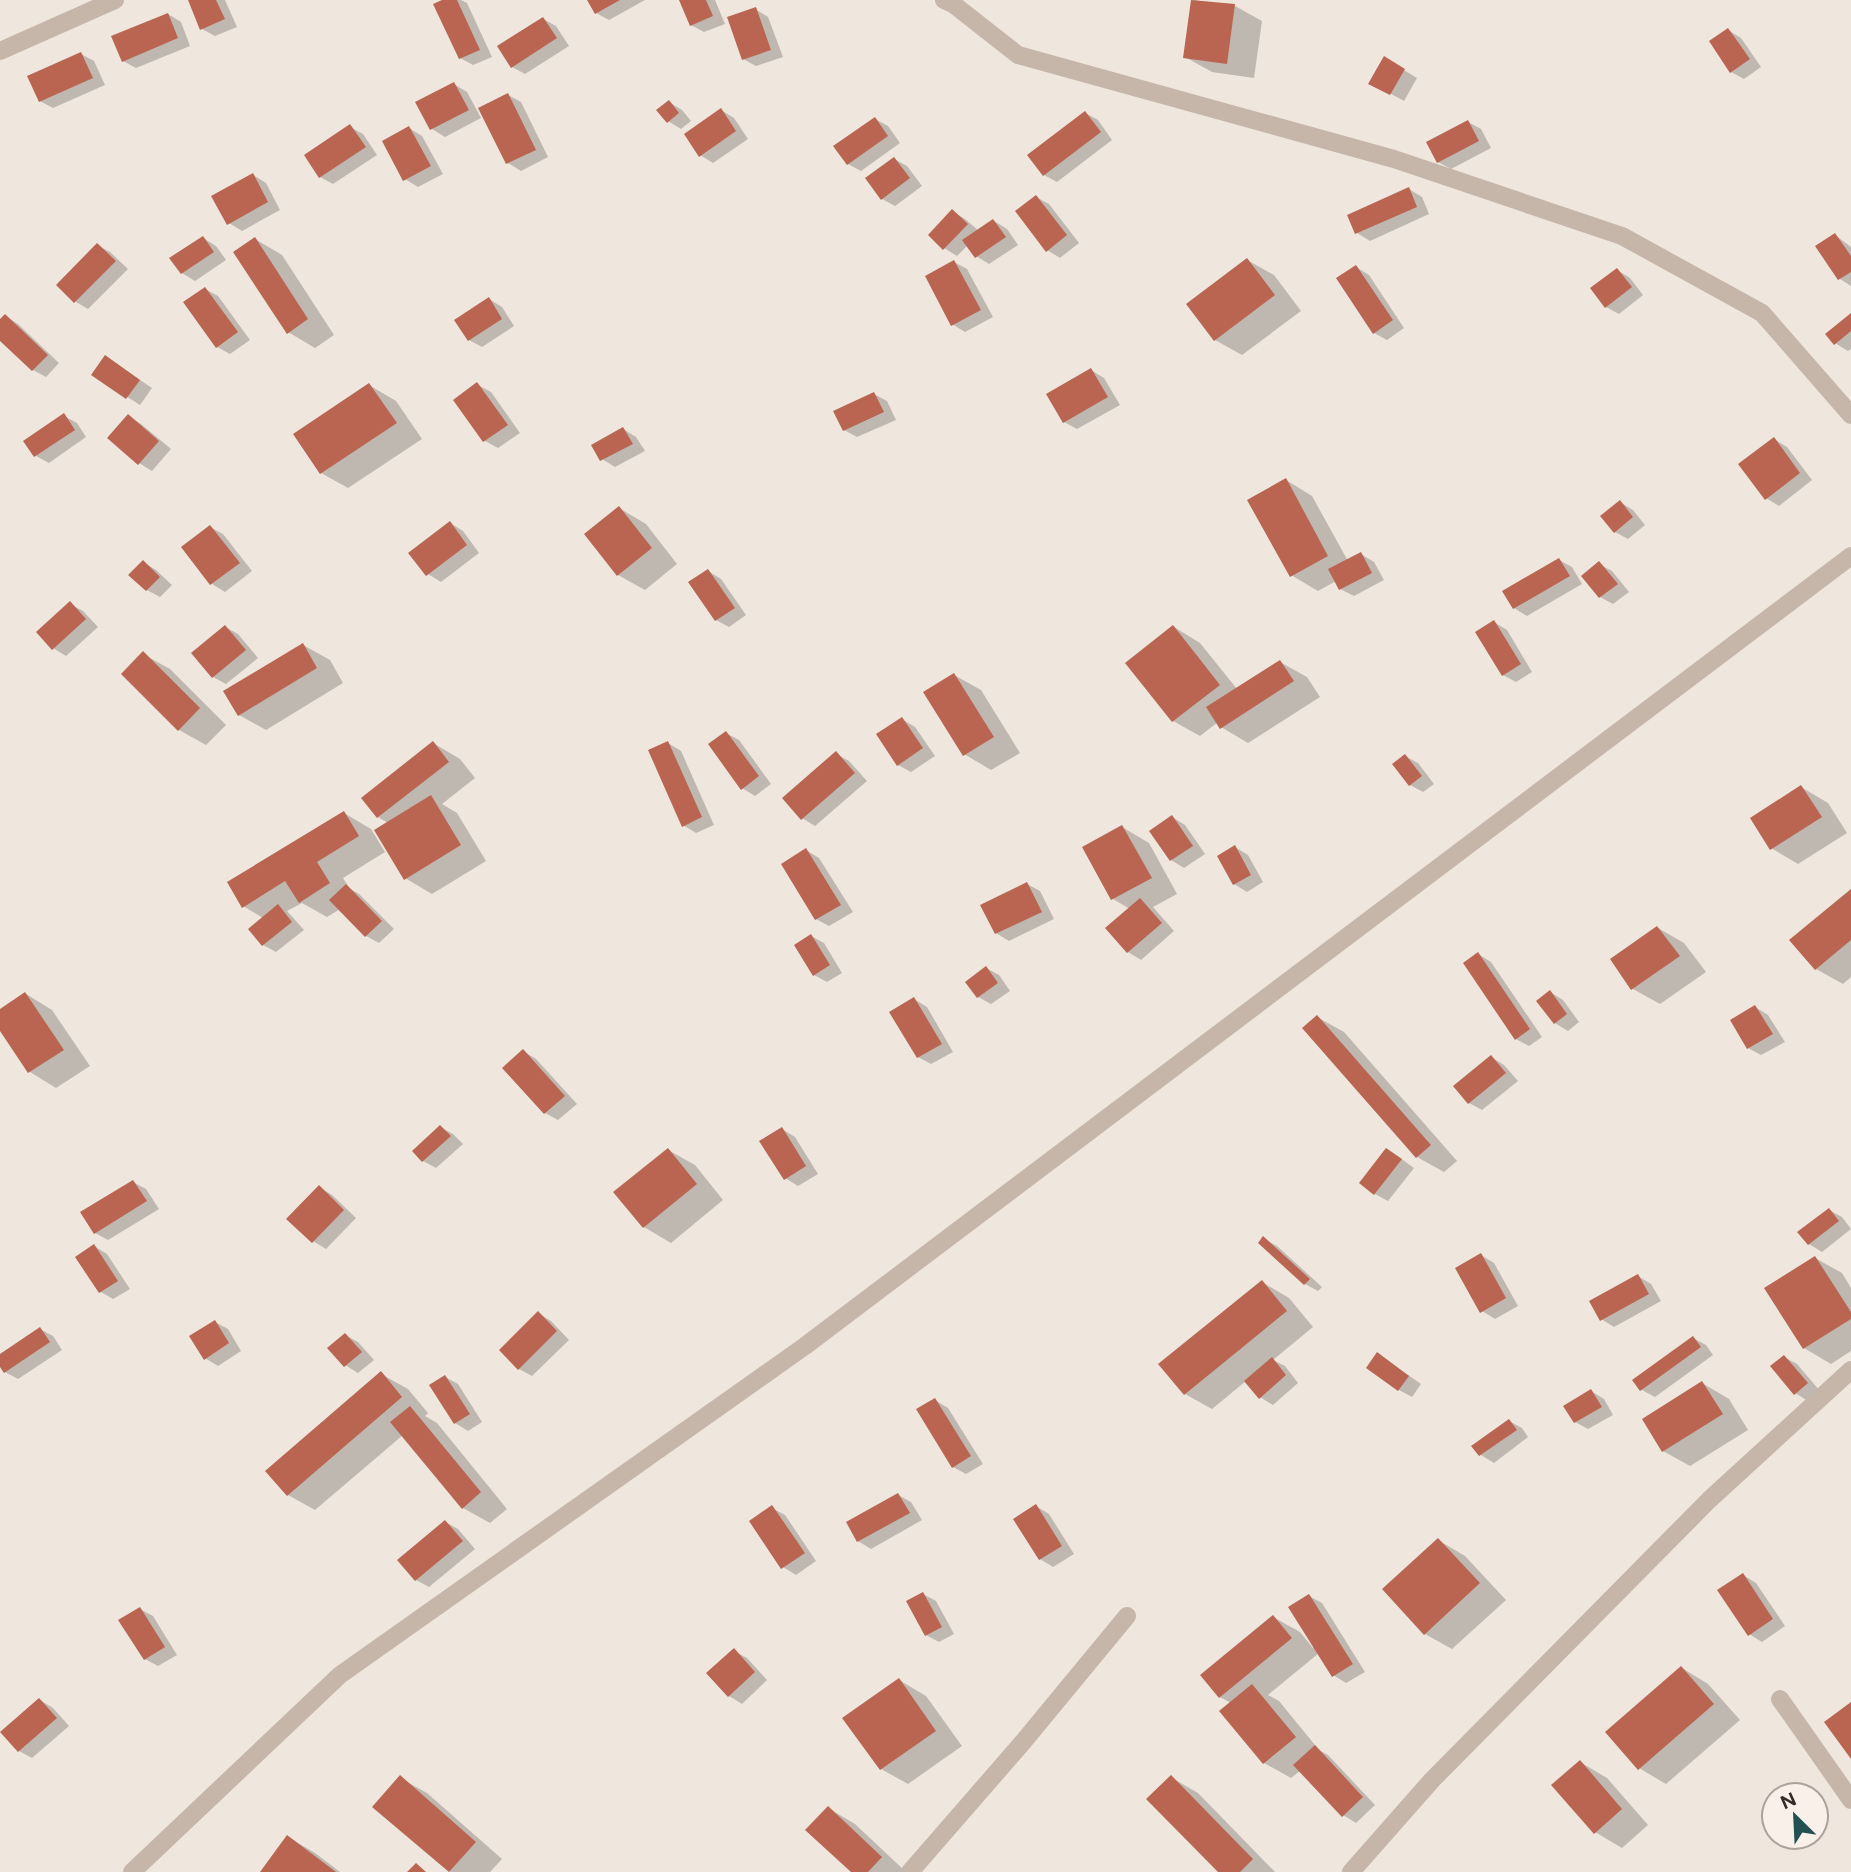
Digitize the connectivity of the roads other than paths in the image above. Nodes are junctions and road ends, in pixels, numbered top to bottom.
1 (115, 0) edge
2 (944, 0) edge
3 (0, 51) edge
4 (1851, 415) edge
5 (1851, 556) edge
6 (1851, 1370) edge
7 (1128, 1616) dead end
8 (1780, 1699) dead end
9 (1851, 1800) edge
10 (132, 1872) edge
11 (910, 1872) edge
12 (1351, 1872) edge

1 - 3 street
2 - 4 street
5 - 10 street
6 - 12 street
7 - 11 street
8 - 9 street

